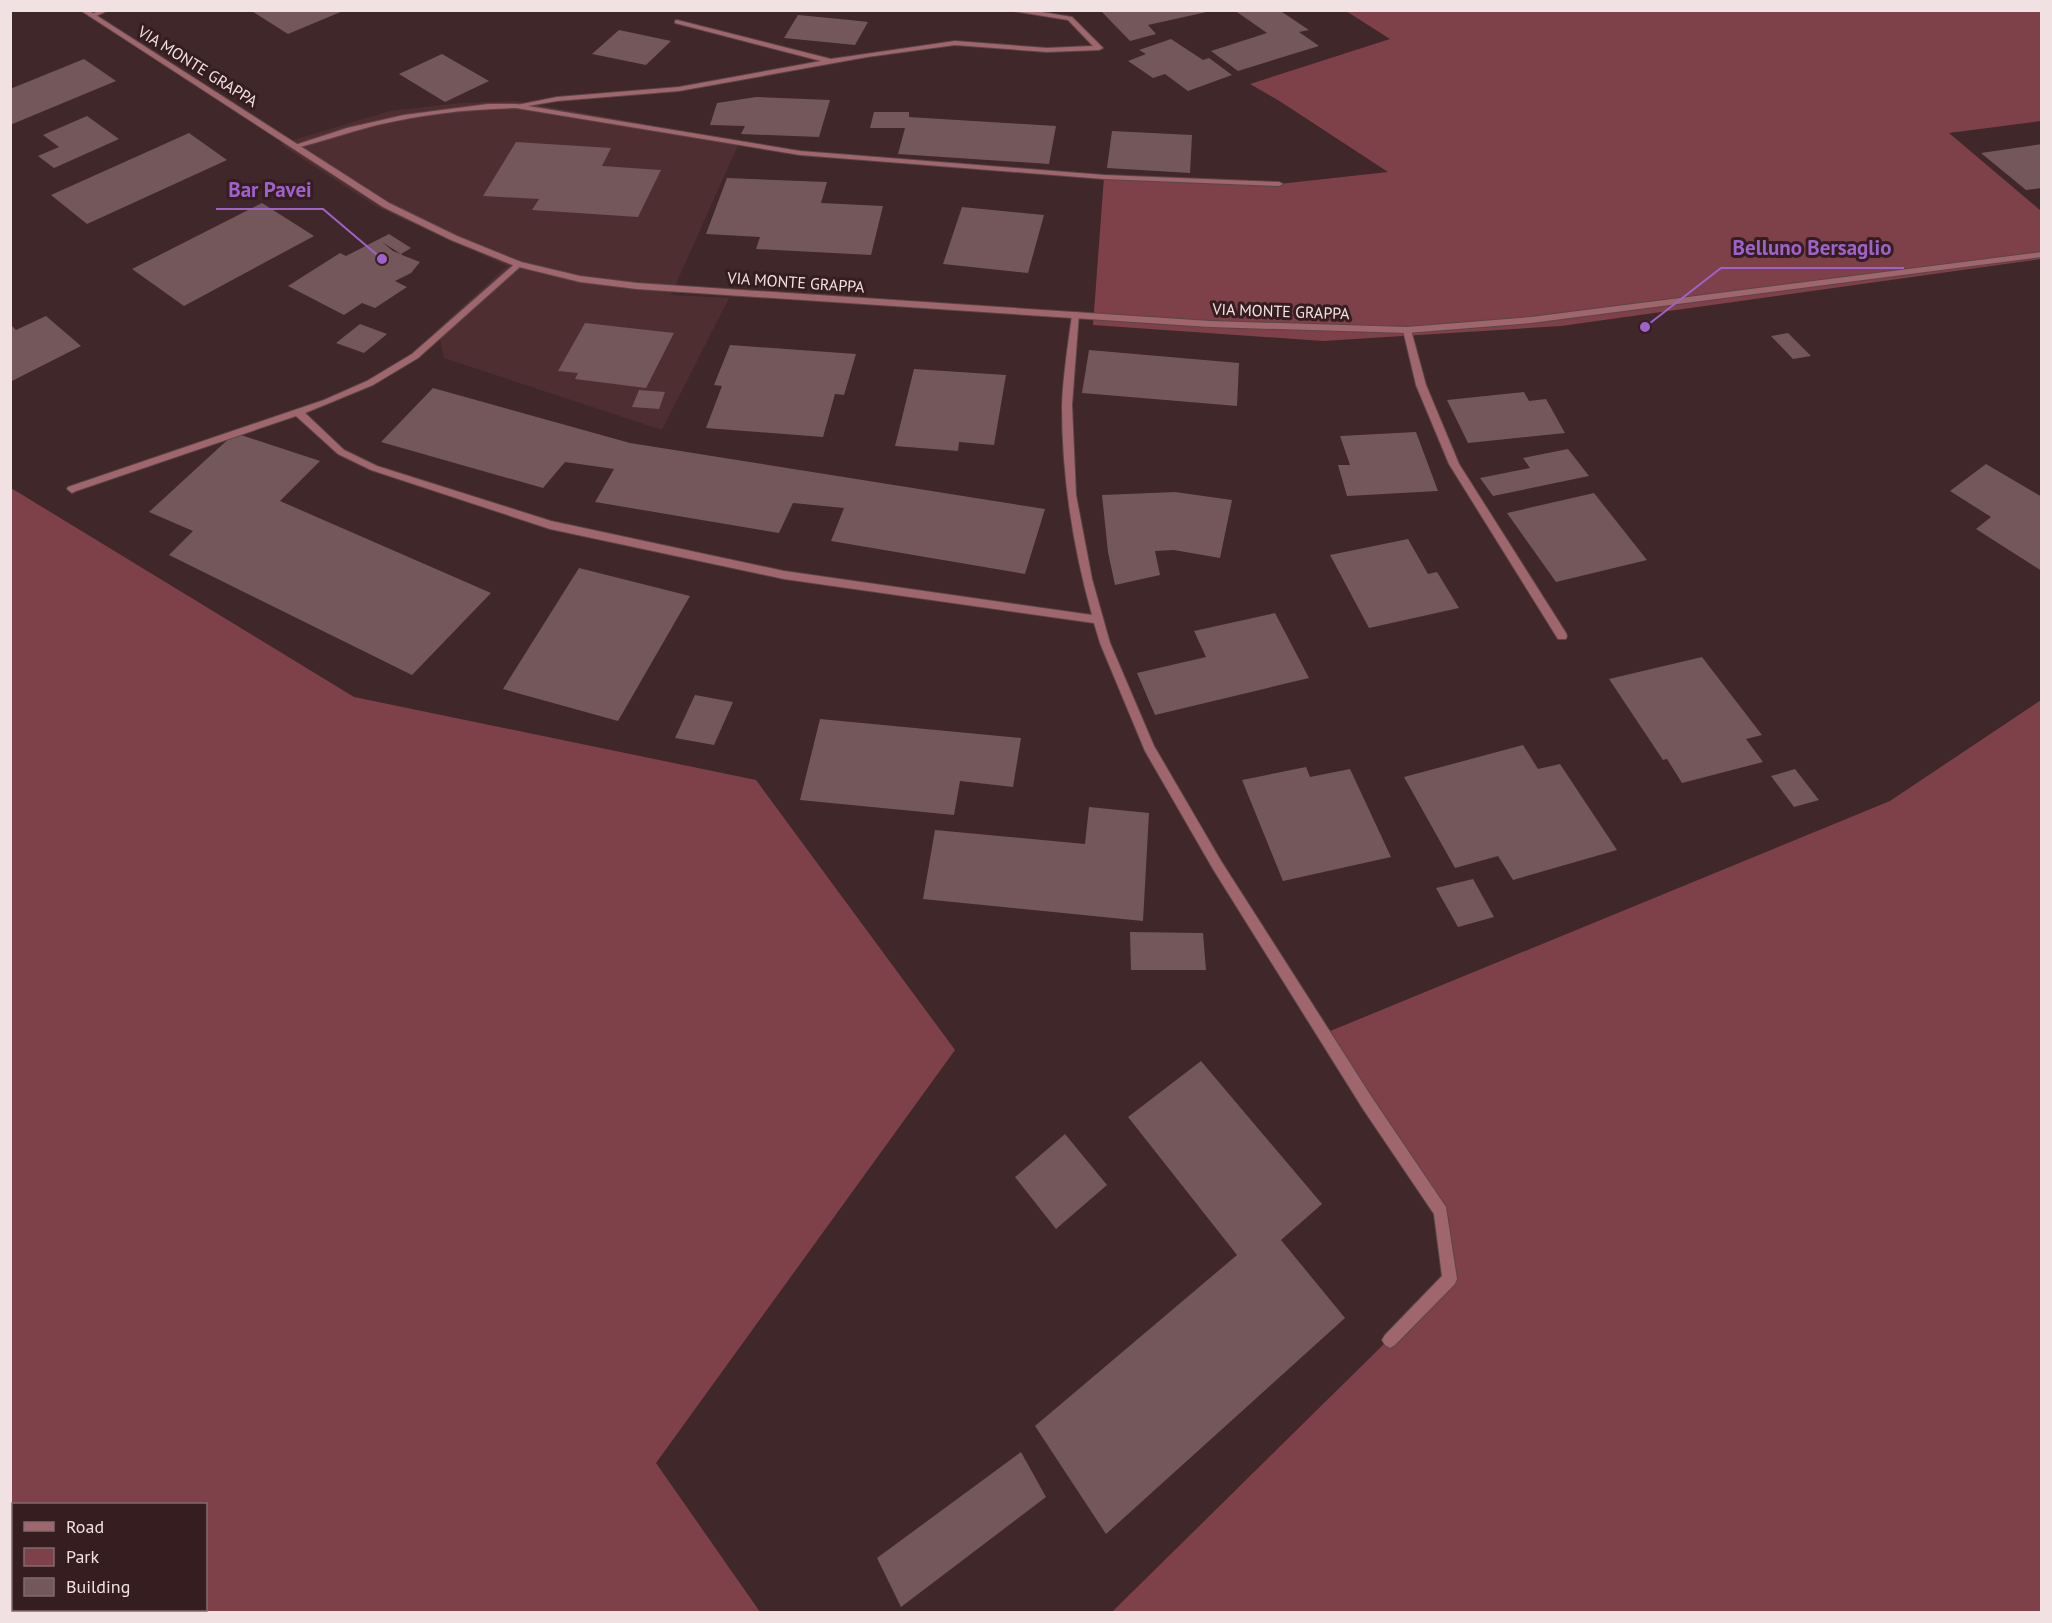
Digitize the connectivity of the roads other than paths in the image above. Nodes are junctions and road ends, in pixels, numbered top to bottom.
1 (83, 10) edge
2 (105, 10) edge
3 (1010, 10) edge
4 (92, 16) junction
5 (677, 22) dead end
6 (833, 62) junction
7 (516, 106) junction
8 (296, 146) junction
9 (1279, 184) dead end
10 (2042, 254) edge
11 (518, 264) junction
12 (1076, 315) junction
13 (1407, 330) junction
14 (298, 412) junction
15 (72, 489) dead end
16 (1099, 620) junction
17 (1562, 636) dead end
18 (1390, 1340) dead end

1 - 4 street, VIA MONTE GRAPPA
2 - 4 street
3 - 6 street
4 - 8 street, VIA MONTE GRAPPA
5 - 6 street
6 - 7 street
7 - 8 street
7 - 9 street
8 - 11 street, VIA MONTE GRAPPA
10 - 13 street, VIA MONTE GRAPPA
11 - 12 street, VIA MONTE GRAPPA
11 - 14 street
12 - 13 street, VIA MONTE GRAPPA
12 - 16 street
13 - 17 street
14 - 15 street
14 - 16 street
16 - 18 street

